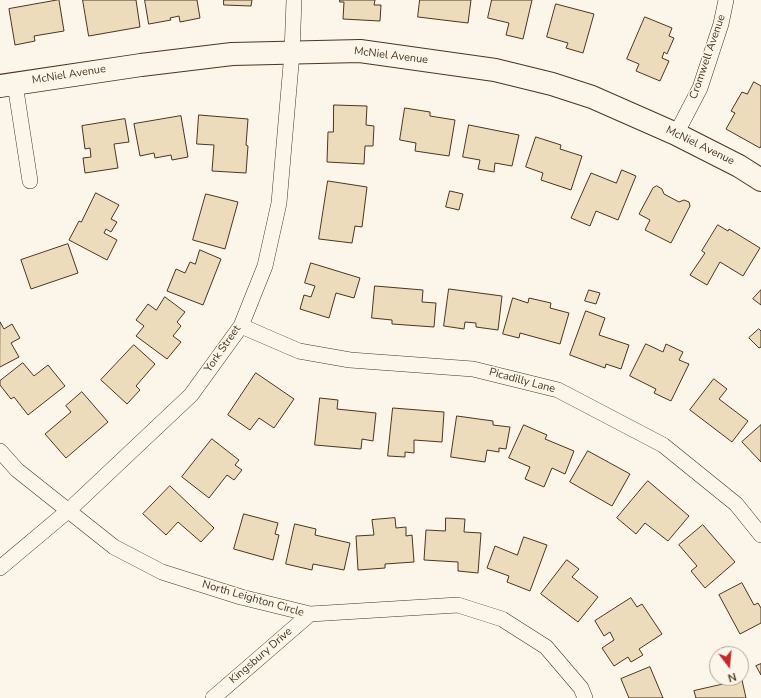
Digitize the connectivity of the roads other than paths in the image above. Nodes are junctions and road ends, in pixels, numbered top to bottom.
1 (294, 0) edge
2 (726, 0) edge
3 (292, 53) junction
4 (7, 85) edge
5 (676, 134) junction
6 (761, 180) edge
7 (30, 181) dead end
8 (240, 326) junction
9 (0, 451) edge
10 (69, 510) junction
11 (761, 534) edge
12 (0, 568) edge
13 (310, 614) junction
14 (213, 698) edge
15 (585, 698) edge

1 - 3 street, York Street
2 - 5 street, Cromwell Avenue
3 - 4 street, McNiel Avenue
3 - 5 street, McNiel Avenue
3 - 8 street, York Street
4 - 7 street
5 - 6 street, McNiel Avenue
8 - 10 street, York Street
8 - 11 street, Picadilly Lane
9 - 10 street, North Leighton Circle
10 - 12 street, York Street
10 - 13 street, North Leighton Circle
13 - 14 street, Kingsbury Drive
13 - 15 street, North Leighton Circle

